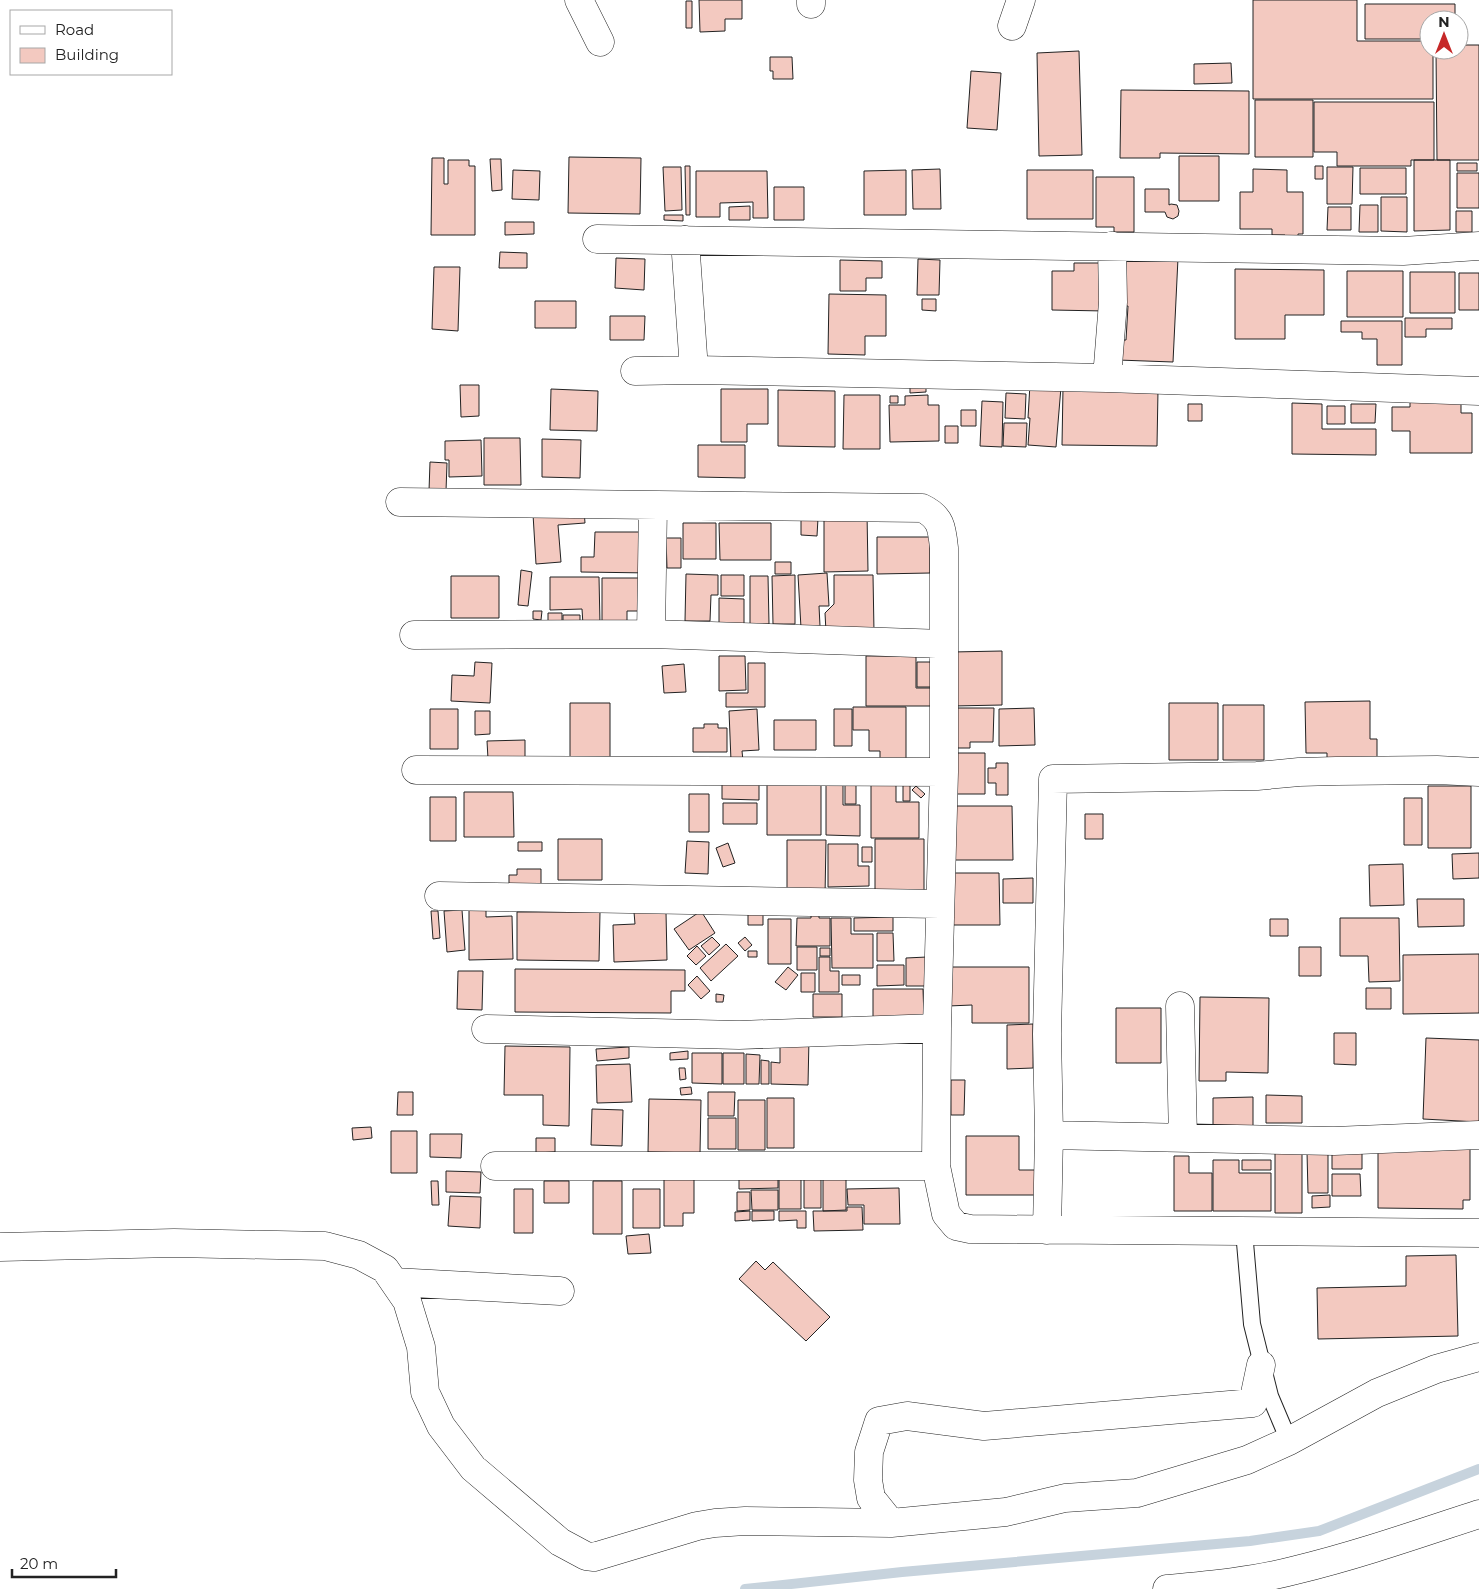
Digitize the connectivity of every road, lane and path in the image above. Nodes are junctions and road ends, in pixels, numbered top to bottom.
1 (579, 0) edge
2 (1021, 0) edge
3 (1012, 26) dead end
4 (600, 42) dead end
5 (598, 239) dead end
6 (685, 240) junction
7 (1112, 246) junction
8 (1479, 246) edge
9 (694, 370) junction
10 (635, 371) dead end
11 (1107, 378) junction
12 (1479, 391) edge
13 (400, 502) dead end
14 (653, 505) junction
15 (651, 634) junction
16 (414, 635) dead end
17 (944, 644) junction
18 (416, 770) dead end
19 (944, 772) junction
20 (1479, 772) edge
21 (439, 896) dead end
22 (940, 904) junction
23 (1180, 1006) dead end
24 (938, 1028) junction
25 (486, 1030) dead end
26 (1049, 1135) junction
27 (1479, 1135) edge
28 (1183, 1138) junction
29 (495, 1166) dead end
30 (936, 1166) junction
31 (1046, 1230) junction
32 (1244, 1231) junction
33 (1479, 1233) edge
34 (0, 1247) edge
35 (394, 1282) junction
36 (560, 1291) dead end
37 (1479, 1357) edge
38 (1261, 1364) junction
39 (1289, 1441) junction
40 (1479, 1514) edge
41 (891, 1522) junction
42 (1167, 1589) edge

1 - 4 street
2 - 3 street
5 - 6 street
6 - 7 street
6 - 9 street
7 - 8 street
7 - 11 street
9 - 10 street
9 - 11 street
11 - 12 street
13 - 14 street
14 - 15 street
14 - 17 street
15 - 16 street
15 - 17 street
17 - 19 street
18 - 19 street
19 - 22 street
20 - 26 street
21 - 22 street
22 - 24 street
23 - 28 street
24 - 25 street
24 - 30 street
26 - 28 street
26 - 31 street
27 - 28 street
29 - 30 street
30 - 31 street
31 - 32 street
32 - 33 street
32 - 38 lane
34 - 35 street
35 - 36 street
35 - 41 street
37 - 39 street
38 - 39 lane
38 - 41 street
39 - 41 street
40 - 42 street

